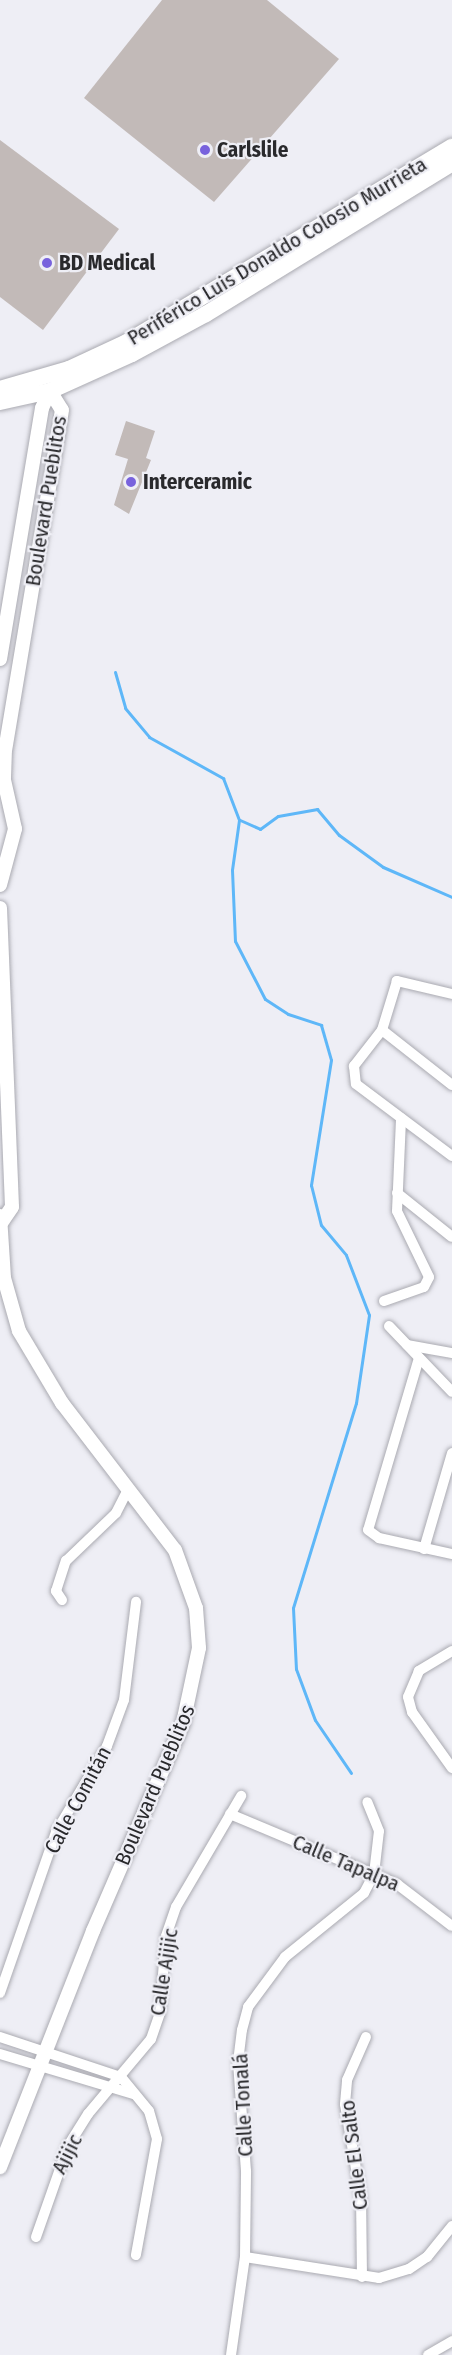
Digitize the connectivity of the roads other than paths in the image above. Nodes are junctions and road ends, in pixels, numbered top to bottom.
1 (452, 147) edge
2 (452, 163) edge
3 (69, 369) junction
4 (27, 382) junction
5 (0, 389) edge
6 (50, 391) junction
7 (0, 402) edge
8 (23, 537) junction
9 (39, 540) junction
10 (15, 583) junction
11 (32, 585) junction
12 (0, 659) edge
13 (6, 842) edge
14 (0, 885) edge
15 (0, 908) edge
16 (452, 994) edge
17 (382, 1030) junction
18 (4, 1036) edge
19 (452, 1085) edge
20 (401, 1118) junction
21 (452, 1156) edge
22 (397, 1193) junction
23 (1, 1219) edge
24 (452, 1237) edge
25 (384, 1301) dead end
26 (390, 1326) dead end
27 (407, 1345) junction
28 (452, 1353) edge
29 (419, 1358) junction
30 (452, 1392) edge
31 (452, 1452) edge
32 (129, 1488) junction
33 (424, 1549) junction
34 (452, 1554) edge
35 (62, 1600) dead end
36 (136, 1602) dead end
37 (451, 1652) edge
38 (452, 1768) edge
39 (241, 1796) dead end
40 (367, 1802) dead end
41 (230, 1814) junction
42 (374, 1874) junction
43 (452, 1926) edge
44 (0, 1993) edge
45 (0, 2037) edge
46 (366, 2037) dead end
47 (44, 2052) junction
48 (0, 2054) edge
49 (39, 2067) junction
50 (116, 2082) junction
51 (133, 2094) junction
52 (0, 2167) edge
53 (452, 2226) edge
54 (36, 2237) dead end
55 (136, 2255) dead end
56 (245, 2257) junction
57 (362, 2277) junction
58 (452, 2341) edge
59 (231, 2355) edge
60 (428, 2355) edge

1 - 3 main road, Periférico Luis Donaldo Colosio Murrieta
2 - 6 main road, Periférico Luis Donaldo Colosio Murrieta
3 - 4 main road, Periférico Luis Donaldo Colosio Murrieta
3 - 6 main road
4 - 5 main road, Periférico Luis Donaldo Colosio Murrieta
4 - 6 main road
6 - 7 main road, Periférico Luis Donaldo Colosio Murrieta
6 - 8 street, Boulevard Pueblitos
6 - 9 street, Boulevard Pueblitos
8 - 9 street
8 - 10 street, Boulevard Pueblitos
9 - 11 street, Boulevard Pueblitos
10 - 11 street
10 - 12 street, Boulevard Pueblitos
11 - 13 street, Boulevard Pueblitos
13 - 14 street, Boulevard Pueblitos
15 - 18 street, Boulevard Pueblitos
16 - 17 street
17 - 19 street
17 - 20 street
18 - 23 street, Boulevard Pueblitos
20 - 21 street
20 - 22 street
22 - 24 street
22 - 25 street
23 - 32 street, Boulevard Pueblitos
26 - 27 street
27 - 28 street
27 - 29 street
29 - 30 street
29 - 33 street
31 - 33 street
32 - 35 street
32 - 47 street, Boulevard Pueblitos
33 - 34 street
36 - 44 street, Calle Comitán
37 - 38 street
39 - 41 street, Calle Ajijic
40 - 42 street, Calle Tonalá
41 - 42 street, Calle Tapalpa
41 - 50 street, Calle Ajijic
42 - 43 street, Calle Tapalpa
42 - 56 street, Calle Tonalá
45 - 47 street
46 - 57 street, Calle El Salto
47 - 49 street, Boulevard Pueblitos
47 - 50 street
48 - 49 street
49 - 50 street
49 - 52 street, Boulevard Pueblitos
50 - 51 street
50 - 51 street
50 - 54 street, Ajijic
51 - 55 street
53 - 57 street
56 - 57 street
56 - 59 street, Calle Tonalá
58 - 60 street

